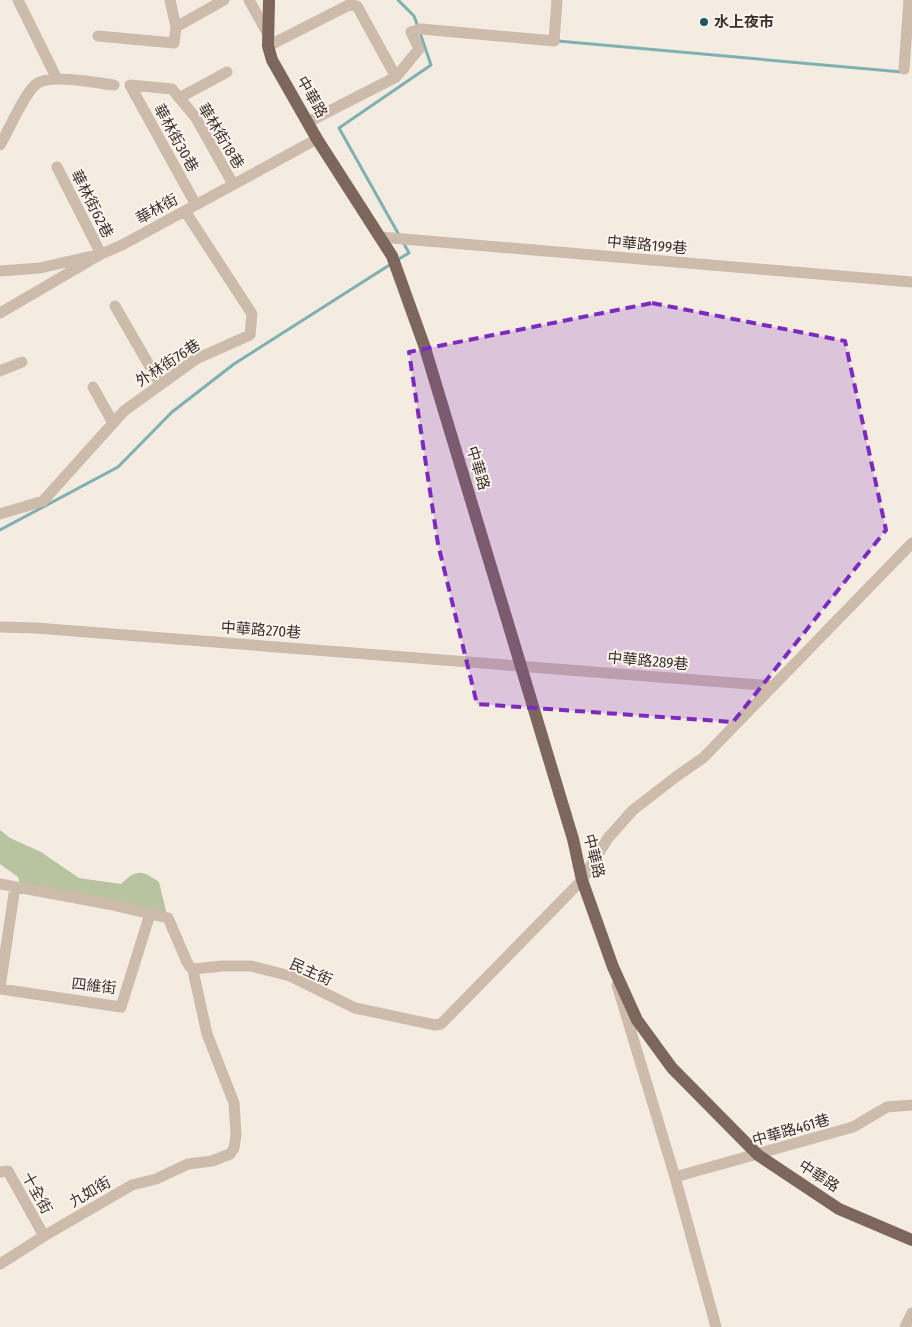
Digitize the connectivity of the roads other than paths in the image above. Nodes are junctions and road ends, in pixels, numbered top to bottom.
1 (18, 0) edge
2 (170, 0) edge
3 (224, 0) edge
4 (249, 0) edge
5 (269, 0) edge
6 (557, 0) edge
7 (909, 0) edge
8 (176, 27) junction
9 (98, 36) dead end
10 (268, 40) junction
11 (904, 69) dead end
12 (228, 72) dead end
13 (396, 77) junction
14 (57, 79) junction
15 (114, 85) dead end
16 (130, 86) joint
17 (179, 98) junction
18 (308, 122) junction
19 (317, 139) junction
20 (0, 145) edge
21 (57, 167) dead end
22 (233, 184) junction
23 (190, 208) junction
24 (380, 237) junction
25 (101, 254) junction
26 (0, 271) edge
27 (912, 282) edge
28 (114, 306) dead end
29 (0, 312) edge
30 (22, 362) dead end
31 (0, 372) edge
32 (160, 384) junction
33 (93, 387) dead end
34 (113, 423) junction
35 (0, 514) edge
36 (912, 543) edge
37 (0, 628) edge
38 (520, 665) junction
39 (773, 686) junction
40 (582, 880) junction
41 (0, 884) edge
42 (15, 887) junction
43 (150, 914) junction
44 (613, 967) junction
45 (194, 969) junction
46 (1, 974) edge
47 (0, 988) edge
48 (912, 1105) edge
49 (758, 1155) junction
50 (0, 1172) edge
51 (675, 1177) junction
52 (44, 1236) junction
53 (912, 1240) edge
54 (0, 1264) edge
55 (912, 1313) edge
56 (716, 1327) edge
57 (905, 1327) edge

1 - 14 street
2 - 8 street
3 - 8 street
4 - 10 street
5 - 10 main road, 中華路
6 - 13 street
7 - 11 street
8 - 9 street
10 - 13 street
10 - 18 main road, 中華路
12 - 17 street
13 - 18 street
14 - 15 street
14 - 20 street
16 - 17 street, 華林街18巷
16 - 23 street, 華林街30巷
17 - 22 street, 華林街18巷
18 - 19 main road, 中華路
19 - 22 street, 華林街
19 - 24 main road, 中華路
21 - 25 street, 華林街62巷
22 - 23 street, 華林街
23 - 25 street, 華林街
23 - 32 street, 外林街76巷
24 - 27 street, 中華路199巷
24 - 38 main road, 中華路
25 - 26 street, 華林街
25 - 29 street
28 - 32 street
30 - 31 street
32 - 34 street, 外林街76巷
33 - 34 street
34 - 35 street, 外林街76巷
36 - 39 street
37 - 38 street, 中華路270巷
38 - 39 street, 中華路289巷
38 - 40 main road, 中華路
39 - 40 street
40 - 44 main road, 中華路
40 - 45 street, 民主街
41 - 42 street
42 - 43 street
42 - 46 street
43 - 45 street
43 - 47 street, 四維街
44 - 49 main road, 中華路
44 - 51 street, 中華路
45 - 52 street, 九如街
46 - 47 street
48 - 49 street, 中華路461巷
49 - 51 street, 中華路461巷
49 - 53 main road, 中華路
50 - 52 street, 十全街
51 - 56 street, 中華路
52 - 54 street, 九如街
55 - 57 street

